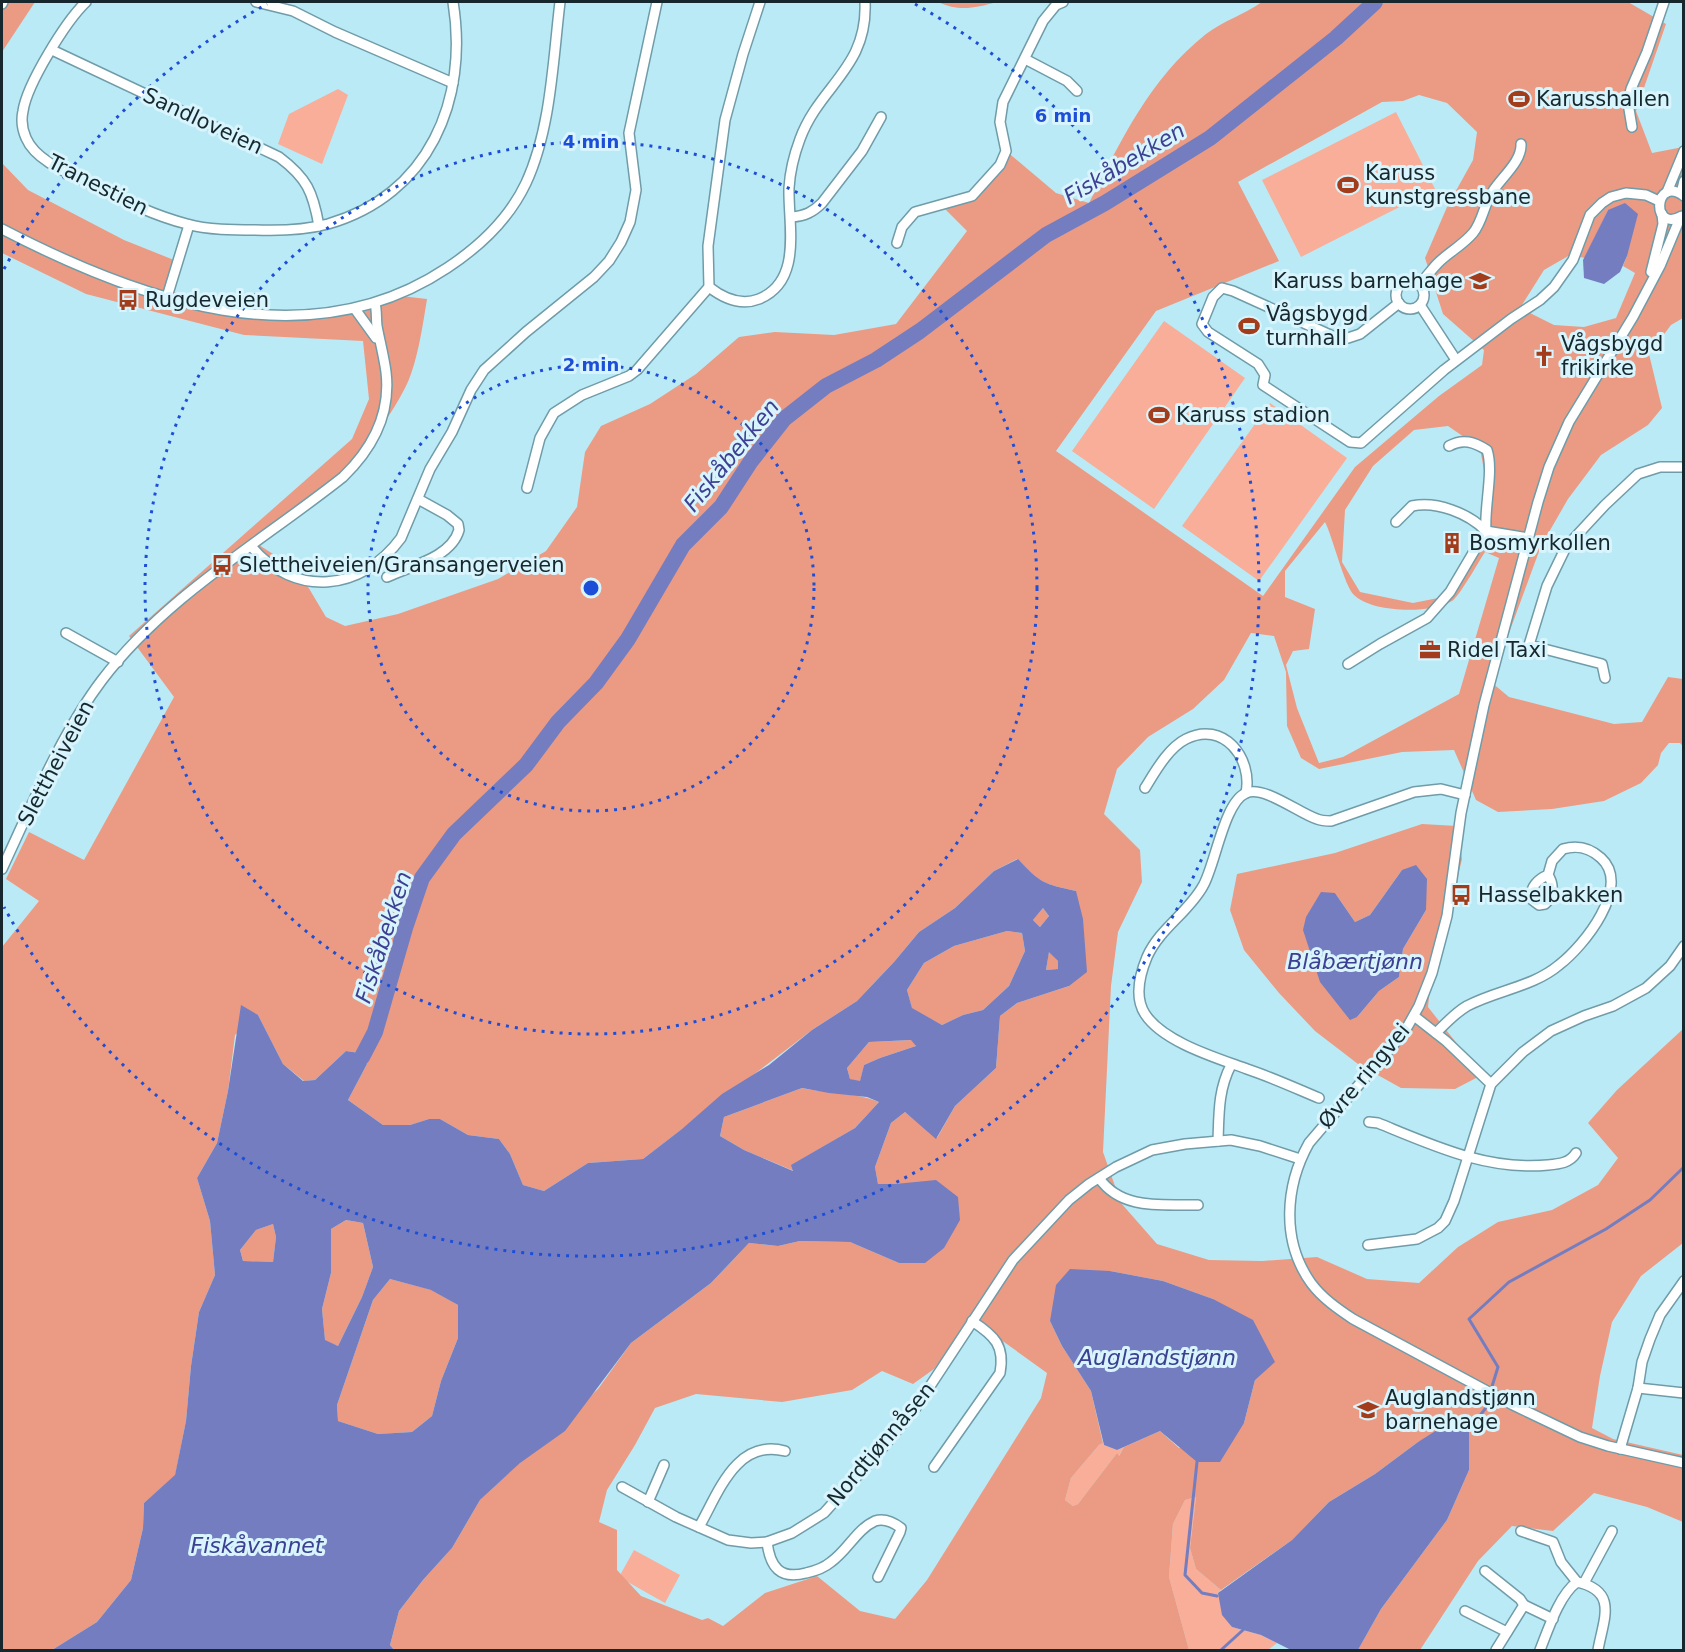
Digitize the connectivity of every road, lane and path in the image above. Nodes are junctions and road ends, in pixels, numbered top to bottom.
1 (86, 2) edge
2 (256, 2) edge
3 (453, 2) edge
4 (560, 2) edge
5 (657, 2) edge
6 (760, 2) edge
7 (865, 2) edge
8 (1063, 2) edge
9 (1664, 2) edge
10 (52, 50) junction
11 (1025, 59) junction
12 (453, 83) junction
13 (1077, 91) dead end
14 (881, 117) dead end
15 (1632, 128) dead end
16 (1521, 144) dead end
17 (1683, 151) edge
18 (1683, 181) edge
19 (1667, 192) junction
20 (1682, 195) edge
21 (1659, 201) junction
22 (1662, 214) junction
23 (1682, 216) edge
24 (792, 217) junction
25 (189, 225) junction
26 (320, 226) junction
27 (2, 229) edge
28 (897, 243) dead end
29 (1419, 284) junction
30 (709, 287) junction
31 (167, 297) junction
32 (1642, 297) junction
33 (375, 303) junction
34 (1399, 303) junction
35 (1420, 305) junction
36 (355, 309) junction
37 (381, 349) junction
38 (1456, 360) junction
39 (1449, 446) dead end
40 (1683, 467) edge
41 (527, 489) dead end
42 (418, 499) junction
43 (1396, 522) dead end
44 (1486, 531) junction
45 (1528, 538) junction
46 (251, 546) junction
47 (387, 577) dead end
48 (66, 633) dead end
49 (117, 662) junction
50 (1348, 664) dead end
51 (1605, 678) dead end
52 (1144, 788) dead end
53 (1246, 793) junction
54 (1465, 795) junction
55 (2, 869) edge
56 (1548, 875) dead end
57 (1683, 946) edge
58 (1414, 1016) junction
59 (1436, 1033) junction
60 (1231, 1065) junction
61 (1491, 1083) junction
62 (1319, 1098) dead end
63 (1369, 1122) dead end
64 (1218, 1141) junction
65 (1576, 1153) dead end
66 (1467, 1157) junction
67 (1300, 1159) junction
68 (1099, 1178) junction
69 (1198, 1205) dead end
70 (1368, 1245) dead end
71 (1683, 1281) edge
72 (972, 1321) junction
73 (1638, 1388) junction
74 (1683, 1393) edge
75 (1620, 1449) junction
76 (785, 1451) dead end
77 (1683, 1463) edge
78 (664, 1465) dead end
79 (934, 1467) dead end
80 (622, 1487) dead end
81 (648, 1502) junction
82 (699, 1527) junction
83 (1521, 1531) dead end
84 (1611, 1531) dead end
85 (767, 1542) junction
86 (1485, 1571) dead end
87 (878, 1577) dead end
88 (1581, 1582) junction
89 (1524, 1605) junction
90 (1465, 1611) dead end
91 (1553, 1619) junction
92 (1507, 1632) junction
93 (1496, 1650) edge
94 (1540, 1650) edge
95 (1598, 1650) edge

1 - 10 street, Tranestien
2 - 12 street
3 - 12 street, Tranestien
4 - 33 street
5 - 42 street
6 - 30 street
7 - 24 street
8 - 11 street
9 - 15 street
10 - 25 street, Tranestien
10 - 26 street, Sandloveien
11 - 13 street
11 - 28 street
12 - 26 street, Tranestien
14 - 24 street
16 - 29 street
17 - 19 street
18 - 20 street
19 - 20 street
19 - 21 street
21 - 22 street, Øvre ringvei
21 - 38 street
22 - 23 street
22 - 32 street, Øvre ringvei
23 - 32 street, Øvre ringvei
24 - 30 street
25 - 26 street, Tranestien
25 - 31 street
27 - 31 street
29 - 34 street
29 - 35 street
30 - 41 street
31 - 36 street
32 - 45 street, Øvre ringvei
33 - 36 street
33 - 37 street, Slettheiveien
34 - 35 street
34 - 38 street
35 - 38 street
36 - 37 street, Slettheiveien
37 - 46 street, Slettheiveien
39 - 44 street
40 - 51 street
42 - 46 street
42 - 47 street
43 - 44 street
44 - 45 street
44 - 50 street
45 - 54 street, Øvre ringvei
46 - 49 street, Slettheiveien
48 - 49 street
49 - 55 street, Slettheiveien
52 - 53 street
53 - 54 street
53 - 60 street
54 - 58 street, Øvre ringvei
56 - 59 street
57 - 61 street
58 - 59 street
58 - 67 street, Øvre ringvei
59 - 61 street
60 - 62 street
60 - 64 street
61 - 66 street
63 - 66 street
64 - 67 street, Nordtjønnåsen
64 - 68 street, Nordtjønnåsen
65 - 66 street
66 - 70 street
67 - 75 street, Øvre ringvei
68 - 69 street
68 - 72 street, Nordtjønnåsen
71 - 73 street
72 - 79 street
72 - 85 street, Nordtjønnåsen
73 - 74 street
73 - 75 street
75 - 77 street, Øvre ringvei
76 - 82 street
78 - 81 street
80 - 81 street, Nordtjønnåsen
81 - 82 street, Nordtjønnåsen
82 - 85 street, Nordtjønnåsen
83 - 88 street
84 - 88 street
85 - 87 street, Nordtjønnåsen
86 - 89 street
88 - 91 street
88 - 95 street
89 - 91 street
89 - 92 street
90 - 92 street
91 - 94 street
92 - 93 street

